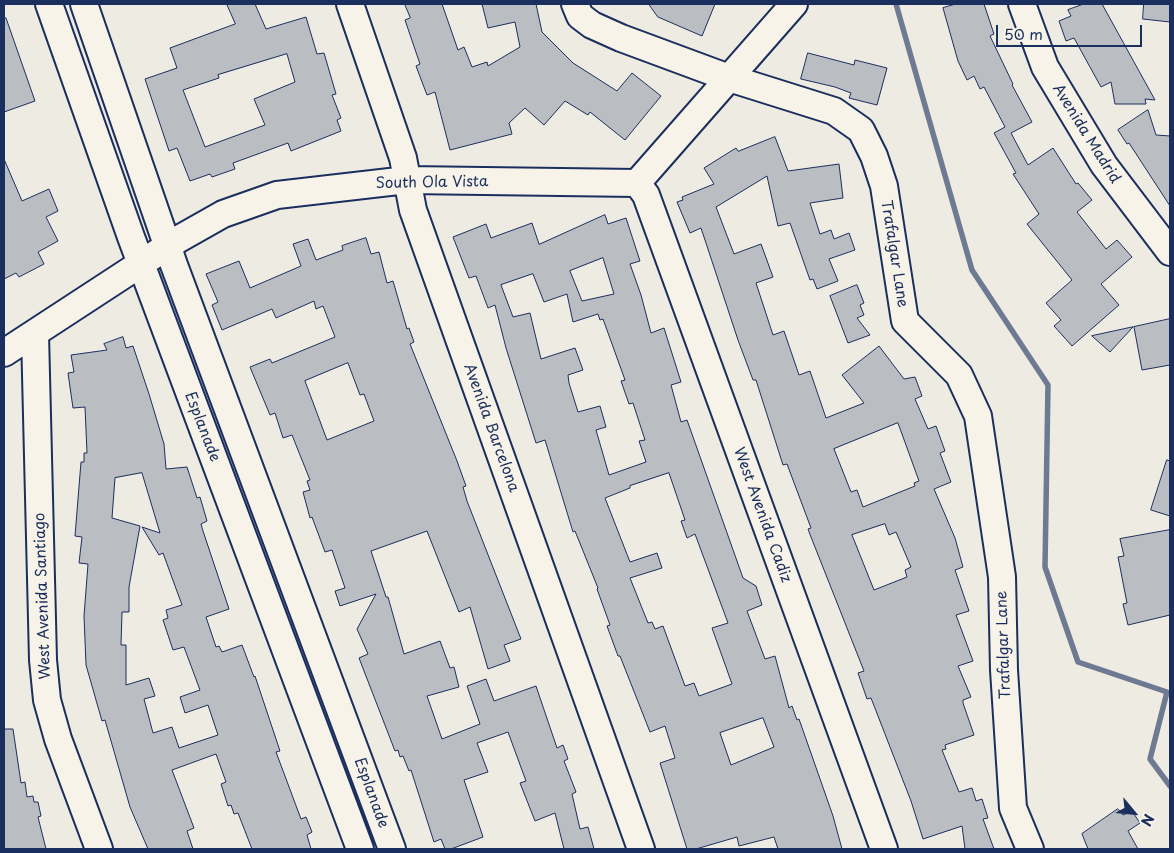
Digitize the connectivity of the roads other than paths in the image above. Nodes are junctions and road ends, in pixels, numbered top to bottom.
1 (49, 4) edge
2 (84, 4) edge
3 (350, 4) edge
4 (575, 4) edge
5 (794, 4) edge
6 (1022, 4) edge
7 (729, 78) junction
8 (407, 180) junction
9 (637, 183) junction
10 (167, 247) junction
11 (1170, 252) edge
12 (141, 264) junction
13 (35, 334) junction
14 (4, 353) edge
15 (267, 513) junction
16 (238, 524) junction
17 (99, 849) edge
18 (360, 849) edge
19 (392, 849) edge
20 (641, 849) edge
21 (884, 849) edge
22 (1030, 849) edge

1 - 12 street, Esplanade
2 - 10 street, Esplanade
3 - 8 street, Avenida Barcelona
4 - 7 street, Trafalgar Lane
5 - 7 street
6 - 11 street, Avenida Madrid
7 - 9 street
7 - 22 street, Trafalgar Lane
8 - 9 street, South Ola Vista
8 - 10 street, South Ola Vista
8 - 20 street, Avenida Barcelona
9 - 21 street, West Avenida Cadiz
10 - 12 street, South Ola Vista
10 - 15 street, Esplanade
12 - 13 street, South Ola Vista
12 - 16 street, Esplanade
13 - 14 street, South Ola Vista
13 - 17 street, West Avenida Santiago
15 - 16 street
15 - 19 street, Esplanade
16 - 18 street, Esplanade

